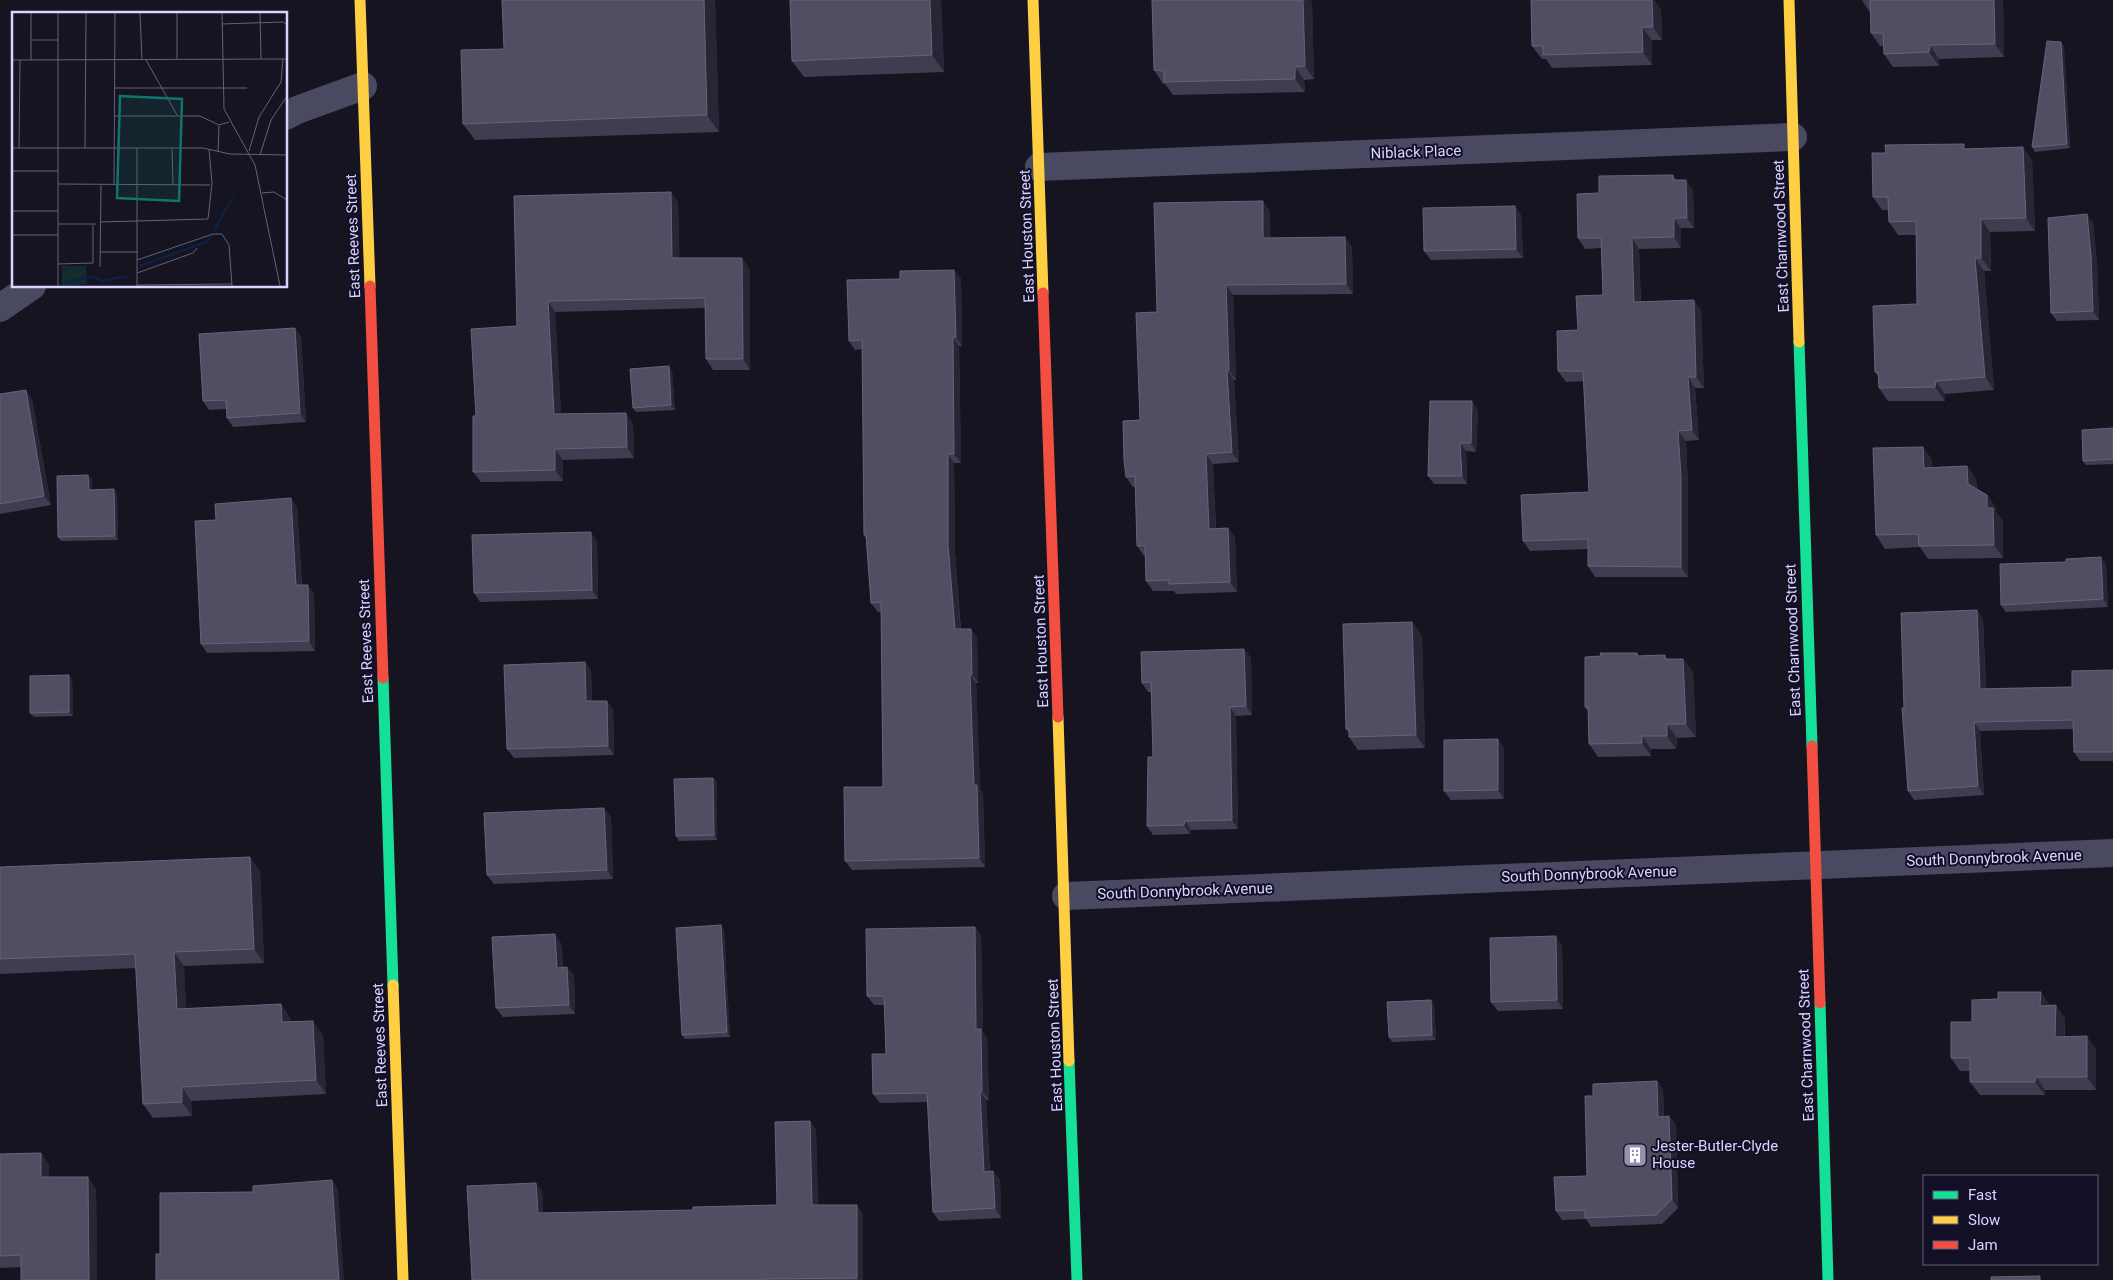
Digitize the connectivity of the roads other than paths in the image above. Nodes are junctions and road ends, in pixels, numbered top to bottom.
1 (360, 0) edge
2 (1034, 0) edge
3 (1789, 0) edge
4 (363, 86) junction
5 (288, 115) edge
6 (1793, 137) junction
7 (1040, 167) junction
8 (29, 288) edge
9 (0, 308) edge
10 (2113, 853) edge
11 (1815, 865) junction
12 (1066, 896) junction
13 (403, 1280) edge
14 (1077, 1280) edge
15 (1828, 1280) edge

1 - 4 street, East Reeves Street
2 - 7 street, East Houston Street
3 - 6 street, East Charnwood Street
4 - 5 street
4 - 13 street, East Reeves Street
6 - 7 street, Niblack Place
6 - 11 street, East Charnwood Street
7 - 12 street, East Houston Street
8 - 9 street
10 - 11 street, South Donnybrook Avenue
11 - 12 street, South Donnybrook Avenue
11 - 15 street, East Charnwood Street
12 - 14 street, East Houston Street

